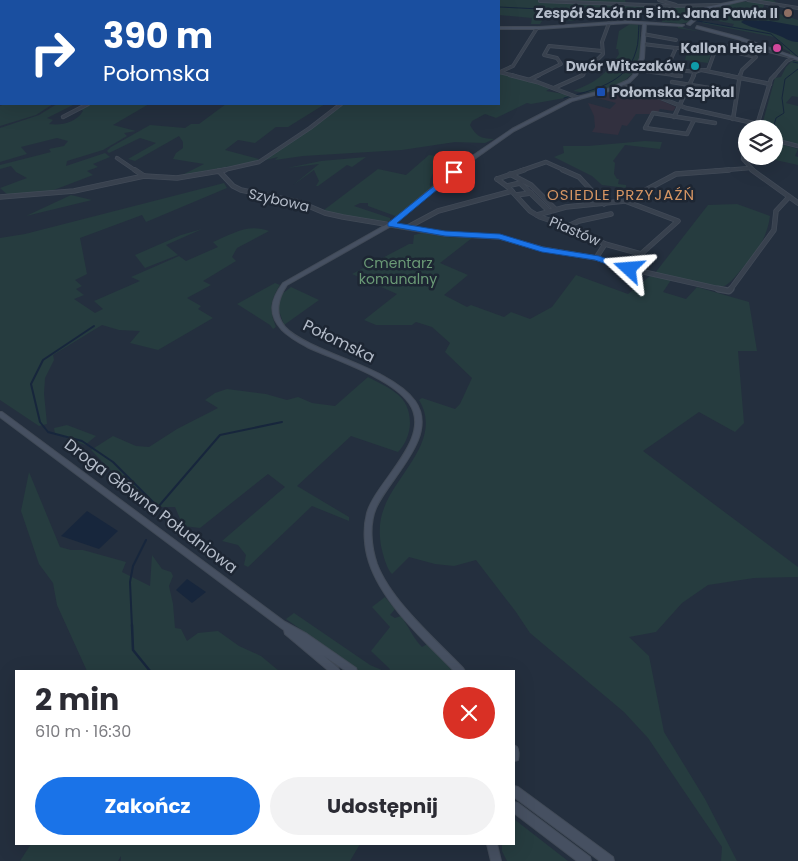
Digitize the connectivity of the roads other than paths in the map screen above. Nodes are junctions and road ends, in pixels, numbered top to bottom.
1 (659, 0) edge
2 (747, 0) edge
3 (540, 1) edge
4 (677, 5) junction
5 (720, 5) junction
6 (798, 8) edge
7 (625, 22) junction
8 (609, 23) junction
9 (652, 23) junction
10 (644, 25) junction
11 (693, 25) junction
12 (500, 28) edge
13 (537, 28) junction
14 (643, 34) junction
15 (676, 40) dead end
16 (643, 44) junction
17 (676, 48) junction
18 (688, 48) dead end
19 (716, 48) junction
20 (602, 51) junction
21 (791, 57) junction
22 (788, 60) junction
23 (798, 60) edge
24 (640, 65) junction
25 (667, 68) junction
26 (637, 70) junction
27 (701, 70) junction
28 (500, 72) edge
29 (500, 72) edge
30 (695, 72) junction
31 (681, 76) dead end
32 (739, 79) junction
33 (529, 80) junction
34 (672, 82) dead end
35 (770, 84) junction
36 (689, 85) junction
37 (620, 86) junction
38 (554, 88) junction
39 (715, 89) dead end
40 (579, 98) junction
41 (86, 105) edge
42 (339, 105) edge
43 (679, 106) junction
44 (63, 117) dead end
45 (674, 117) junction
46 (733, 119) junction
47 (694, 120) junction
48 (738, 120) edge
49 (759, 120) edge
50 (715, 123) dead end
51 (783, 142) edge
52 (798, 146) edge
53 (117, 158) dead end
54 (748, 165) edge
55 (750, 168) junction
56 (220, 171) junction
57 (510, 174) junction
58 (144, 176) junction
59 (507, 186) junction
60 (512, 191) junction
61 (531, 193) junction
62 (516, 196) junction
63 (0, 197) edge
64 (789, 197) junction
65 (625, 201) junction
66 (798, 203) edge
67 (604, 204) junction
68 (555, 209) junction
69 (548, 211) junction
70 (611, 214) dead end
71 (536, 215) junction
72 (391, 224) junction
73 (568, 226) junction
74 (408, 227) junction
75 (605, 244) junction
76 (596, 258) junction
77 (0, 414) edge
78 (282, 625) junction
79 (333, 670) edge
80 (351, 670) edge
81 (459, 670) edge
82 (515, 792) edge
83 (515, 807) edge
84 (492, 845) edge
85 (496, 861) edge
86 (586, 861) edge
87 (608, 861) edge

1 - 4 street
2 - 5 street
2 - 6 street
3 - 4 street
4 - 5 street
5 - 11 street
7 - 8 street
7 - 9 street
7 - 10 street
8 - 13 street
8 - 20 street
9 - 10 street
9 - 11 street
10 - 14 street, Połomska
11 - 21 street
12 - 13 street
13 - 28 street
14 - 15 street
14 - 16 street, Połomska
16 - 17 street
16 - 24 street, Połomska
17 - 18 street
17 - 25 street
19 - 21 street
19 - 27 street
19 - 32 street
20 - 33 street
20 - 38 street
21 - 22 street
21 - 23 street
22 - 23 street
22 - 35 street
24 - 25 street
24 - 26 street, Połomska
25 - 30 street
26 - 31 street
26 - 37 street, Połomska
27 - 30 street
27 - 32 street
29 - 33 street
30 - 36 street
32 - 35 street
32 - 46 street
33 - 38 street
34 - 36 street
35 - 49 street
36 - 39 street
36 - 43 street
37 - 40 street, Połomska
37 - 43 street
38 - 40 street
40 - 72 street, Połomska
41 - 44 street
42 - 56 street
43 - 45 street
43 - 46 street
45 - 47 street
45 - 47 street
46 - 48 street
47 - 50 street
51 - 52 street
53 - 58 street
54 - 55 street
55 - 64 street
55 - 65 street
56 - 58 street
56 - 72 street, Szybowa
57 - 59 street, Piastów
57 - 67 street
57 - 68 street
58 - 63 street
59 - 60 street, Piastów
59 - 61 street, Piastów
60 - 62 street, Piastów
60 - 74 street
61 - 62 street
61 - 69 street, Piastów
62 - 71 street, Piastów
64 - 66 street
64 - 76 street, Szybowa
65 - 67 street
65 - 75 street, Piastów
67 - 68 street
68 - 69 street
69 - 71 street
70 - 73 street
71 - 73 street, Piastów
72 - 74 street, Szybowa
72 - 81 street, Połomska
73 - 75 street, Piastów
74 - 76 street, Szybowa
75 - 76 street
77 - 78 street, Droga Główna Południowa
78 - 79 street, Droga Główna Południowa
78 - 80 street, Droga Główna Południowa
82 - 87 street
83 - 86 street
84 - 85 street

